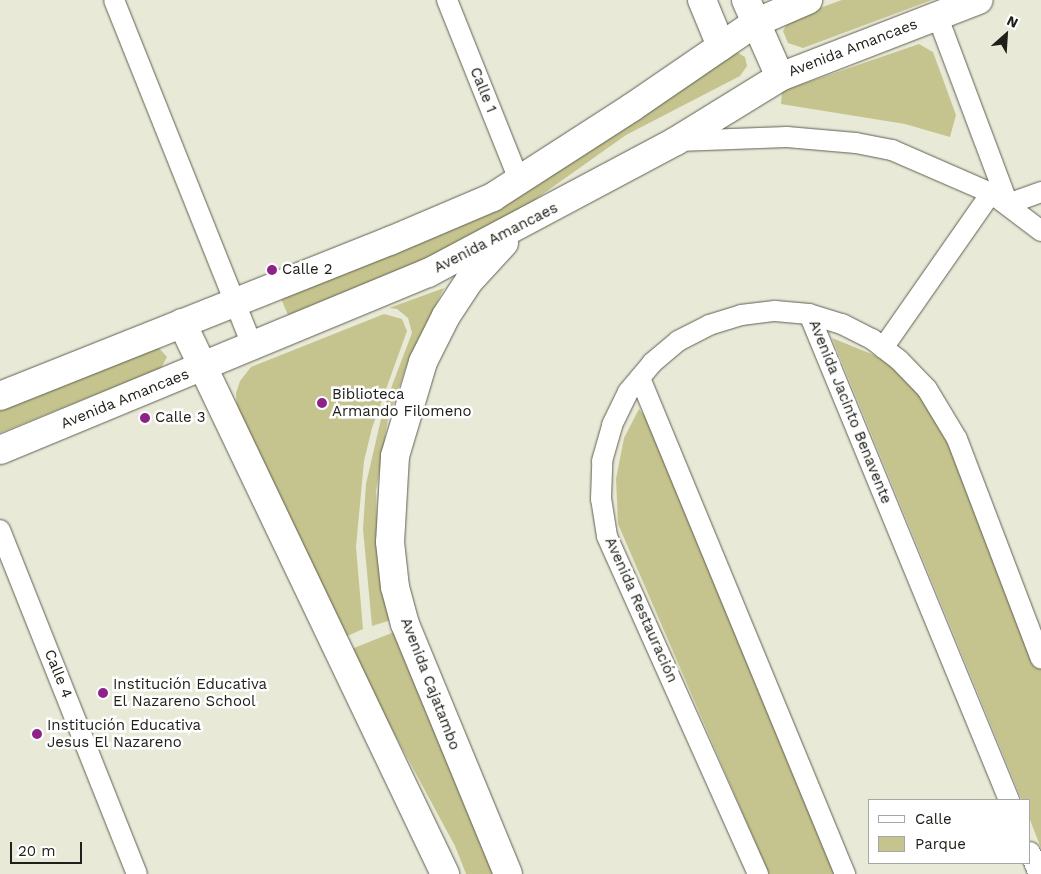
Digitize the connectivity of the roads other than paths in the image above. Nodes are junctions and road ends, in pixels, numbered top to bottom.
1 (114, 0) edge
2 (447, 0) edge
3 (702, 0) edge
4 (808, 0) edge
5 (980, 0) edge
6 (750, 12) edge
7 (937, 15) junction
8 (721, 46) junction
9 (780, 77) junction
10 (676, 141) junction
11 (519, 180) junction
12 (1041, 192) edge
13 (991, 193) junction
14 (1008, 204) junction
15 (524, 225) junction
16 (1041, 231) edge
17 (236, 302) junction
18 (809, 314) junction
19 (182, 323) junction
20 (252, 345) junction
21 (883, 348) junction
22 (202, 368) junction
23 (640, 378) junction
24 (0, 396) edge
25 (0, 450) edge
26 (0, 530) edge
27 (1041, 659) edge
28 (1009, 799) edge
29 (1031, 854) edge
30 (137, 874) edge
31 (446, 874) edge
32 (508, 874) edge
33 (758, 874) edge
34 (845, 874) edge
35 (1039, 874) edge

1 - 17 street
2 - 11 street, Calle 1
3 - 8 street
4 - 6 street
5 - 7 street, Avenida Amancaes
6 - 8 street
6 - 9 street
7 - 9 street, Avenida Amancaes
7 - 14 street
8 - 11 street
9 - 10 street, Avenida Amancaes
10 - 13 street
10 - 15 street, Avenida Amancaes
11 - 17 street
12 - 14 street
13 - 14 street
13 - 21 street
14 - 16 street
15 - 20 street, Avenida Amancaes
15 - 32 street, Avenida Cajatambo
17 - 19 street
17 - 20 street
18 - 21 street, Avenida Jacinto Benavente
18 - 23 street, Avenida Restauración
18 - 28 street, Avenida Jacinto Benavente
19 - 22 street
19 - 24 street
20 - 22 street, Avenida Amancaes
21 - 27 street, Avenida Jacinto Benavente
22 - 25 street, Avenida Amancaes
22 - 31 street
23 - 33 street, Avenida Restauración
23 - 34 street
26 - 30 street, Calle 4
29 - 35 street

